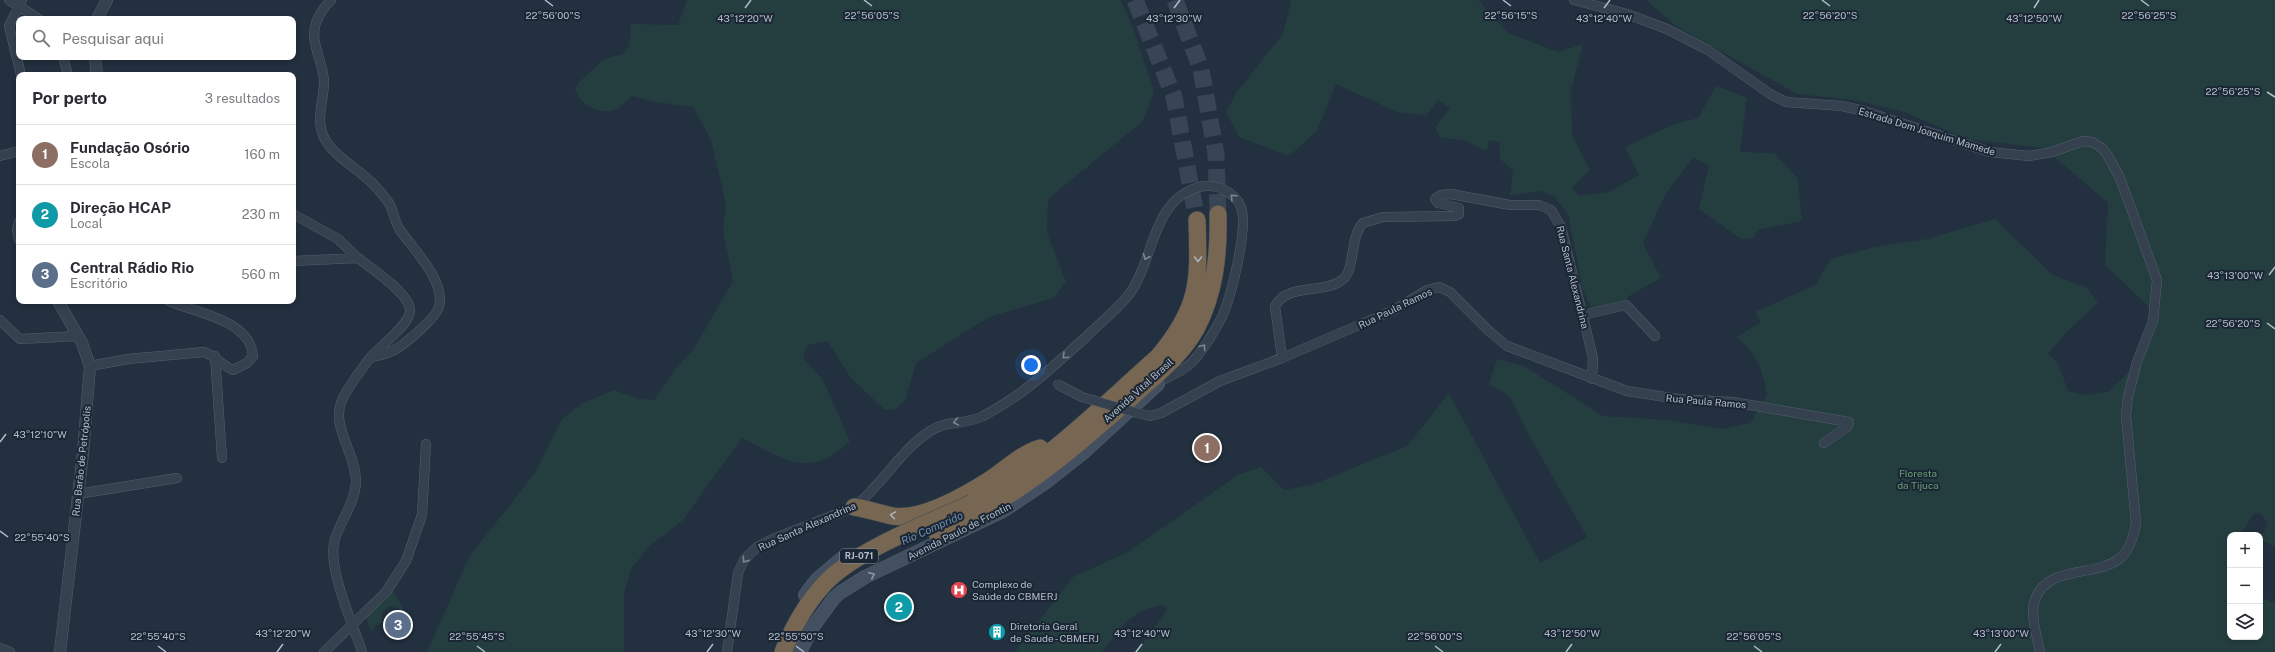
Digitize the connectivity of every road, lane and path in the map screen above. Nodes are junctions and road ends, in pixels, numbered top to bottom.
1 (9, 0) edge
2 (107, 0) edge
3 (331, 0) edge
4 (1574, 0) edge
5 (20, 3) edge
6 (35, 16) edge
7 (99, 16) edge
8 (16, 55) edge
9 (17, 60) edge
10 (64, 60) edge
11 (95, 60) edge
12 (20, 72) edge
13 (67, 72) edge
14 (97, 72) edge
15 (16, 152) edge
16 (0, 156) edge
17 (1218, 214) tunnel mouth
18 (296, 216) edge
19 (1197, 220) tunnel mouth
20 (358, 258) junction
21 (296, 260) edge
22 (1215, 271) junction
23 (60, 304) edge
24 (180, 304) edge
25 (1583, 315) junction
26 (0, 320) edge
27 (71, 324) junction
28 (1175, 334) junction
29 (66, 336) junction
30 (78, 336) junction
31 (1655, 336) dead end
32 (214, 356) junction
33 (371, 357) junction
34 (1282, 358) junction
35 (90, 366) junction
36 (1045, 375) junction
37 (1592, 379) junction
38 (1162, 380) junction
39 (1824, 443) dead end
40 (426, 444) dead end
41 (1040, 448) junction
42 (222, 458) dead end
43 (177, 478) dead end
44 (78, 494) junction
45 (854, 507) junction
46 (975, 508) junction
47 (951, 510) junction
48 (961, 531) junction
49 (352, 623) junction
50 (0, 648) edge
51 (10, 652) edge
52 (60, 652) edge
53 (324, 652) edge
54 (362, 652) edge
55 (727, 652) edge
56 (777, 652) edge
57 (783, 652) edge
58 (795, 652) edge
59 (800, 652) edge
60 (2040, 652) edge

1 - 5 street
2 - 7 street
3 - 33 street
4 - 60 street, Estrada Dom Joaquim Mamede
5 - 6 street
5 - 8 street
9 - 12 street
10 - 13 street
11 - 14 street
15 - 16 street
17 - 22 highway, Avenida Vital Brasil
18 - 20 street
19 -> 28 highway, Avenida Vital Brasil
20 - 21 street
20 - 33 street
22 - 38 highway
22 - 46 highway, Avenida Vital Brasil
23 - 27 street, Rua Barão de Petrópolis
24 - 32 street
25 - 31 street
25 - 34 street, Rua Santa Alexandrina
25 - 37 street, Rua Santa Alexandrina
26 - 29 street
27 - 29 street
27 - 30 street, Rua Barão de Petrópolis
28 - 41 highway
28 - 46 highway, Avenida Vital Brasil
29 - 30 street
30 - 35 street, Rua Barão de Petrópolis
32 - 35 street
32 - 42 street
33 - 49 street
34 - 36 street, Rua Paula Ramos, bridge
34 - 37 street, Rua Paula Ramos
35 - 44 street, Rua Barão de Petrópolis
38 -> 36 street, Rua Santa Alexandrina
36 -> 45 street, Rua Santa Alexandrina
37 - 39 street, Rua Paula Ramos
38 - 48 main road, Avenida Paulo de Frontin
40 - 49 street
41 -> 45 highway
41 - 47 highway
43 - 44 street
44 - 52 street, Rua Barão de Petrópolis
45 -> 55 street, Rua Santa Alexandrina
46 - 57 highway, RJ-071, bridge
46 - 58 highway, RJ-071, bridge
47 - 48 main road, bridge
47 - 56 main road
59 -> 48 main road, Avenida Paulo de Frontin
49 - 53 street
49 - 54 street
50 - 51 street

